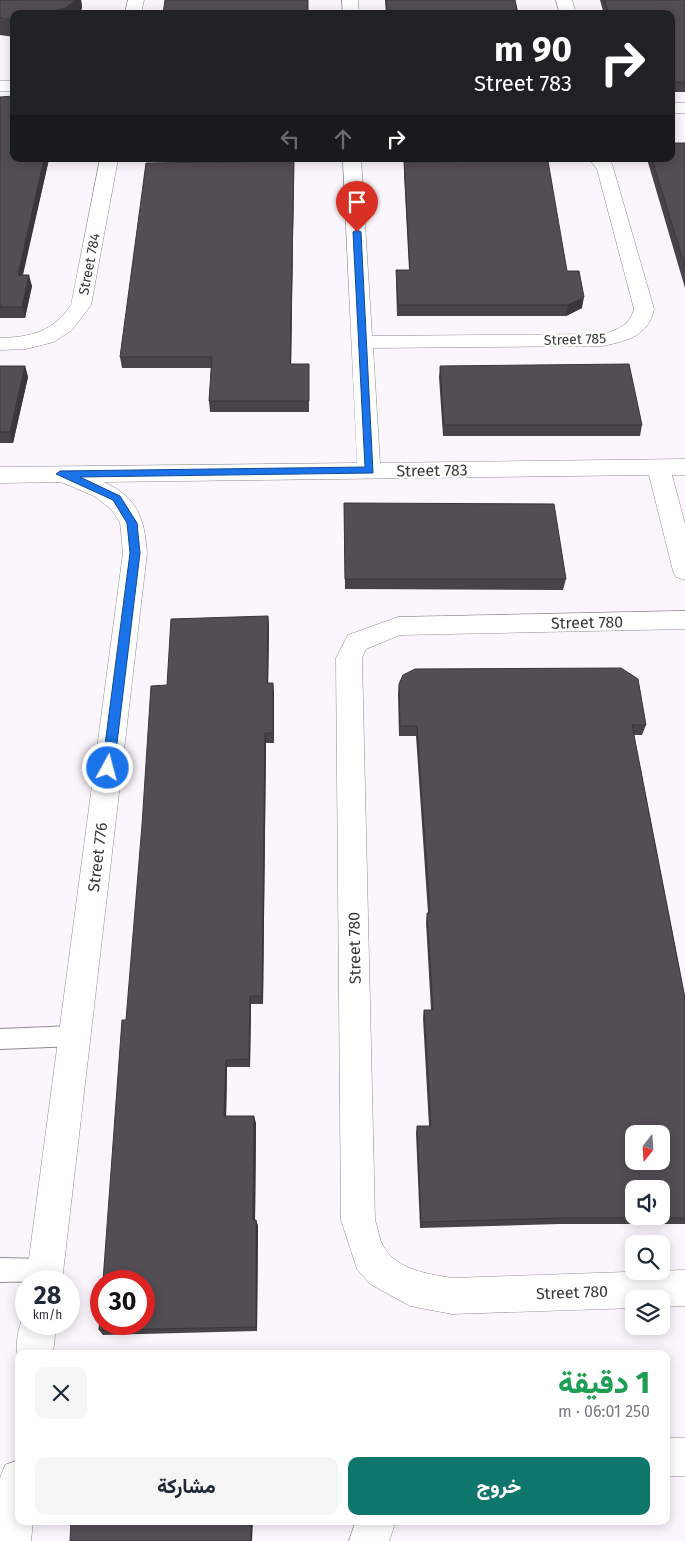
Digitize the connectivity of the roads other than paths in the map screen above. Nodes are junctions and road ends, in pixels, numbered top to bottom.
1 (108, 162) edge
2 (352, 162) edge
3 (601, 162) edge
4 (363, 342) junction
5 (0, 344) edge
6 (685, 467) edge
7 (659, 468) junction
8 (369, 471) junction
9 (0, 474) edge
10 (60, 474) junction
11 (685, 570) edge
12 (685, 620) edge
13 (74, 1036) junction
14 (0, 1039) edge
15 (0, 1270) edge
16 (46, 1270) edge
17 (15, 1272) edge
18 (685, 1288) edge
19 (37, 1335) edge
20 (35, 1350) edge
21 (685, 1457) edge
22 (670, 1458) edge
23 (15, 1510) edge
24 (375, 1525) edge
25 (11, 1541) edge
26 (369, 1541) edge

1 - 5 street, Street 784
2 - 4 street
3 - 4 street, Street 785
4 - 8 street
6 - 7 street, Street 783
7 - 8 street, Street 783
7 - 11 street
8 - 10 street, Street 783
9 - 10 street, Street 783
10 - 13 street, Street 776
12 - 18 street, Street 780
13 - 14 lane
13 - 16 street, Street 776
15 - 17 lane
19 - 20 street
21 - 22 street
23 - 25 street
24 - 26 street

